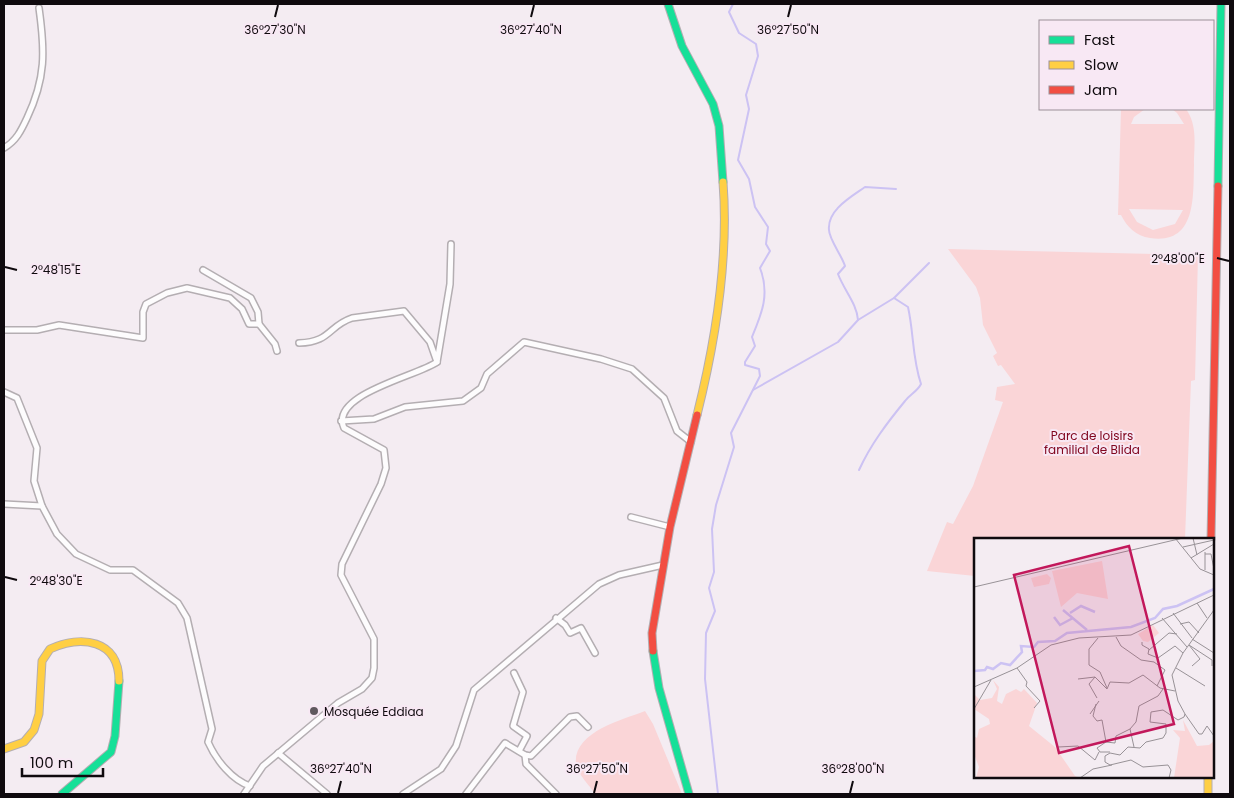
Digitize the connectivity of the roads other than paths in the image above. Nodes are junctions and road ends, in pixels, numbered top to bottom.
1 (668, 4) edge
2 (1219, 4) edge
3 (39, 8) dead end
4 (4, 148) edge
5 (451, 244) dead end
6 (203, 270) dead end
7 (259, 324) junction
8 (4, 330) edge
9 (299, 343) dead end
10 (277, 351) dead end
11 (437, 362) junction
12 (4, 392) edge
13 (341, 421) junction
14 (691, 442) junction
15 (4, 504) edge
16 (42, 506) junction
17 (631, 517) dead end
18 (670, 527) junction
19 (1210, 538) edge
20 (663, 565) junction
21 (556, 618) junction
22 (595, 653) dead end
23 (514, 674) dead end
24 (588, 726) dead end
25 (4, 749) edge
26 (519, 751) junction
27 (278, 753) junction
28 (525, 755) junction
29 (1206, 778) edge
30 (250, 786) junction
31 (62, 794) edge
32 (244, 794) edge
33 (327, 794) edge
34 (403, 794) edge
35 (466, 794) edge
36 (556, 794) edge
37 (689, 794) edge
38 (1206, 794) edge

1 - 14 street
2 - 19 street
3 - 4 street
5 - 11 street
6 - 7 street
7 - 8 street
7 - 10 street
9 - 11 street
11 - 13 street
12 - 16 street
13 - 14 street
13 - 27 street
14 - 18 street
15 - 16 street
16 - 30 street
17 - 18 street
18 - 20 street
20 - 21 street
20 - 37 street
21 - 22 street
21 - 34 street
23 - 26 street
24 - 28 street
25 - 31 street
26 - 28 street
26 - 35 street
27 - 30 street
27 - 33 street
28 - 36 street
29 - 38 street
30 - 32 street

